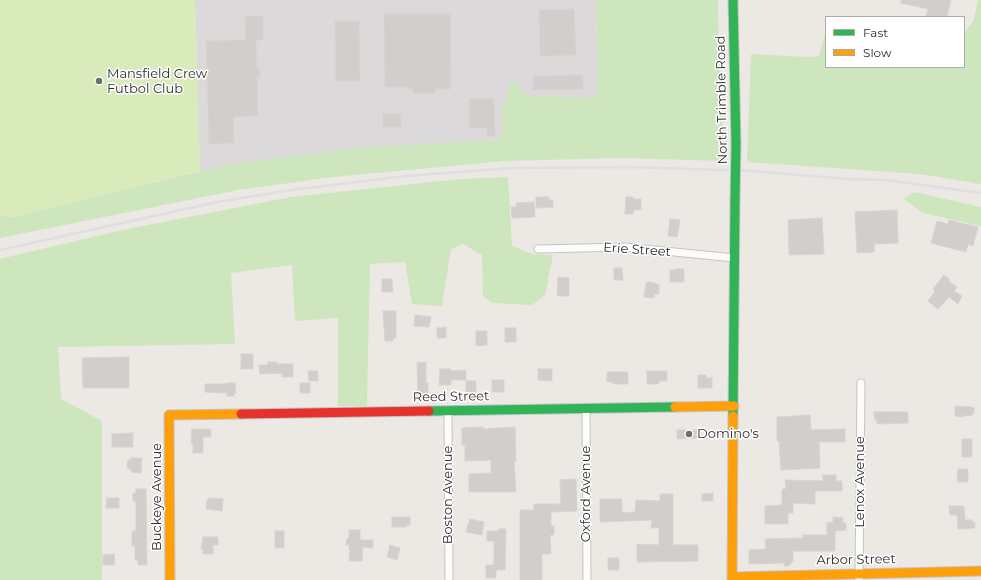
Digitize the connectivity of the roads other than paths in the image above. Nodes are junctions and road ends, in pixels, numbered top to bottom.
1 (733, 0) edge
2 (538, 249) dead end
3 (734, 258) junction
4 (861, 383) dead end
5 (734, 406) junction
6 (586, 408) junction
7 (448, 410) junction
8 (169, 415) joint
9 (981, 571) edge
10 (859, 577) edge
11 (732, 578) edge
12 (170, 580) edge
13 (449, 580) edge
14 (587, 580) edge

1 - 3 street, North Trimble Road, bridge
2 - 3 street, Erie Street
3 - 5 street, North Trimble Road
4 - 10 street, Lenox Avenue
5 - 6 street, Reed Street
5 - 11 street, North Trimble Road
6 - 7 street, Reed Street
6 - 14 street, Oxford Avenue
7 - 8 street, Reed Street
7 - 13 street, Boston Avenue
8 - 12 street, Buckeye Avenue
9 - 10 street, Arbor Street
10 - 11 street, Arbor Street

